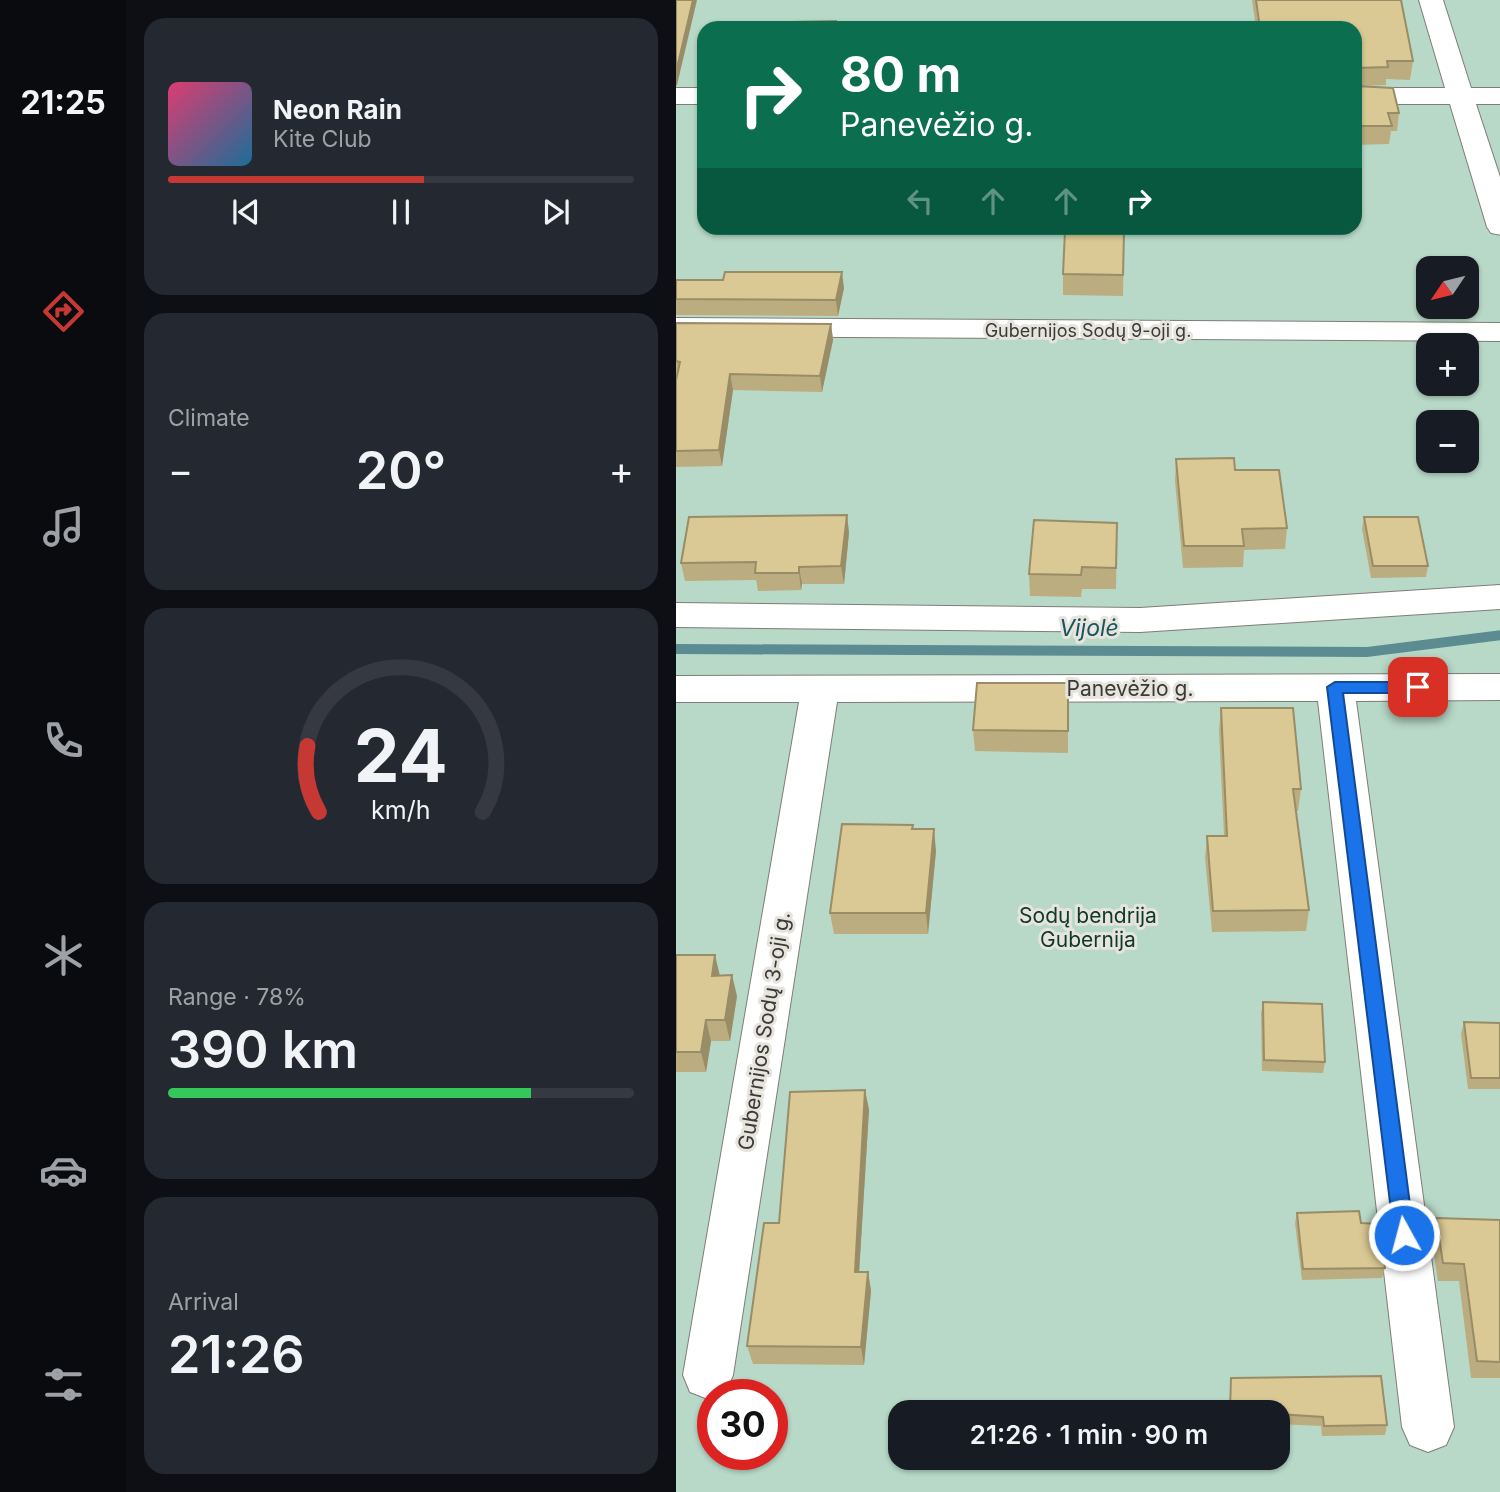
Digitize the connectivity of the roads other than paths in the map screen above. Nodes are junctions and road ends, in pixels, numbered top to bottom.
1 (1431, 0) edge
2 (676, 96) edge
3 (697, 96) edge
4 (1362, 96) edge
5 (1463, 96) junction
6 (1500, 96) edge
7 (1500, 227) edge
8 (676, 327) edge
9 (1500, 332) edge
10 (1500, 597) edge
11 (676, 615) edge
12 (1335, 687) junction
13 (1500, 687) edge
14 (676, 688) edge
15 (820, 688) junction
16 (708, 1375) dead end
17 (1428, 1427) dead end

1 - 5 street
2 - 3 street
4 - 5 street
5 - 6 street
5 - 7 street
8 - 9 street, Gubernijos Sodų 9-oji g.
10 - 11 street
12 - 13 street, Panevėžio g.
12 - 15 street, Panevėžio g.
12 - 17 street
14 - 15 street, Panevėžio g.
15 - 16 street, Gubernijos Sodų 3-oji g.

